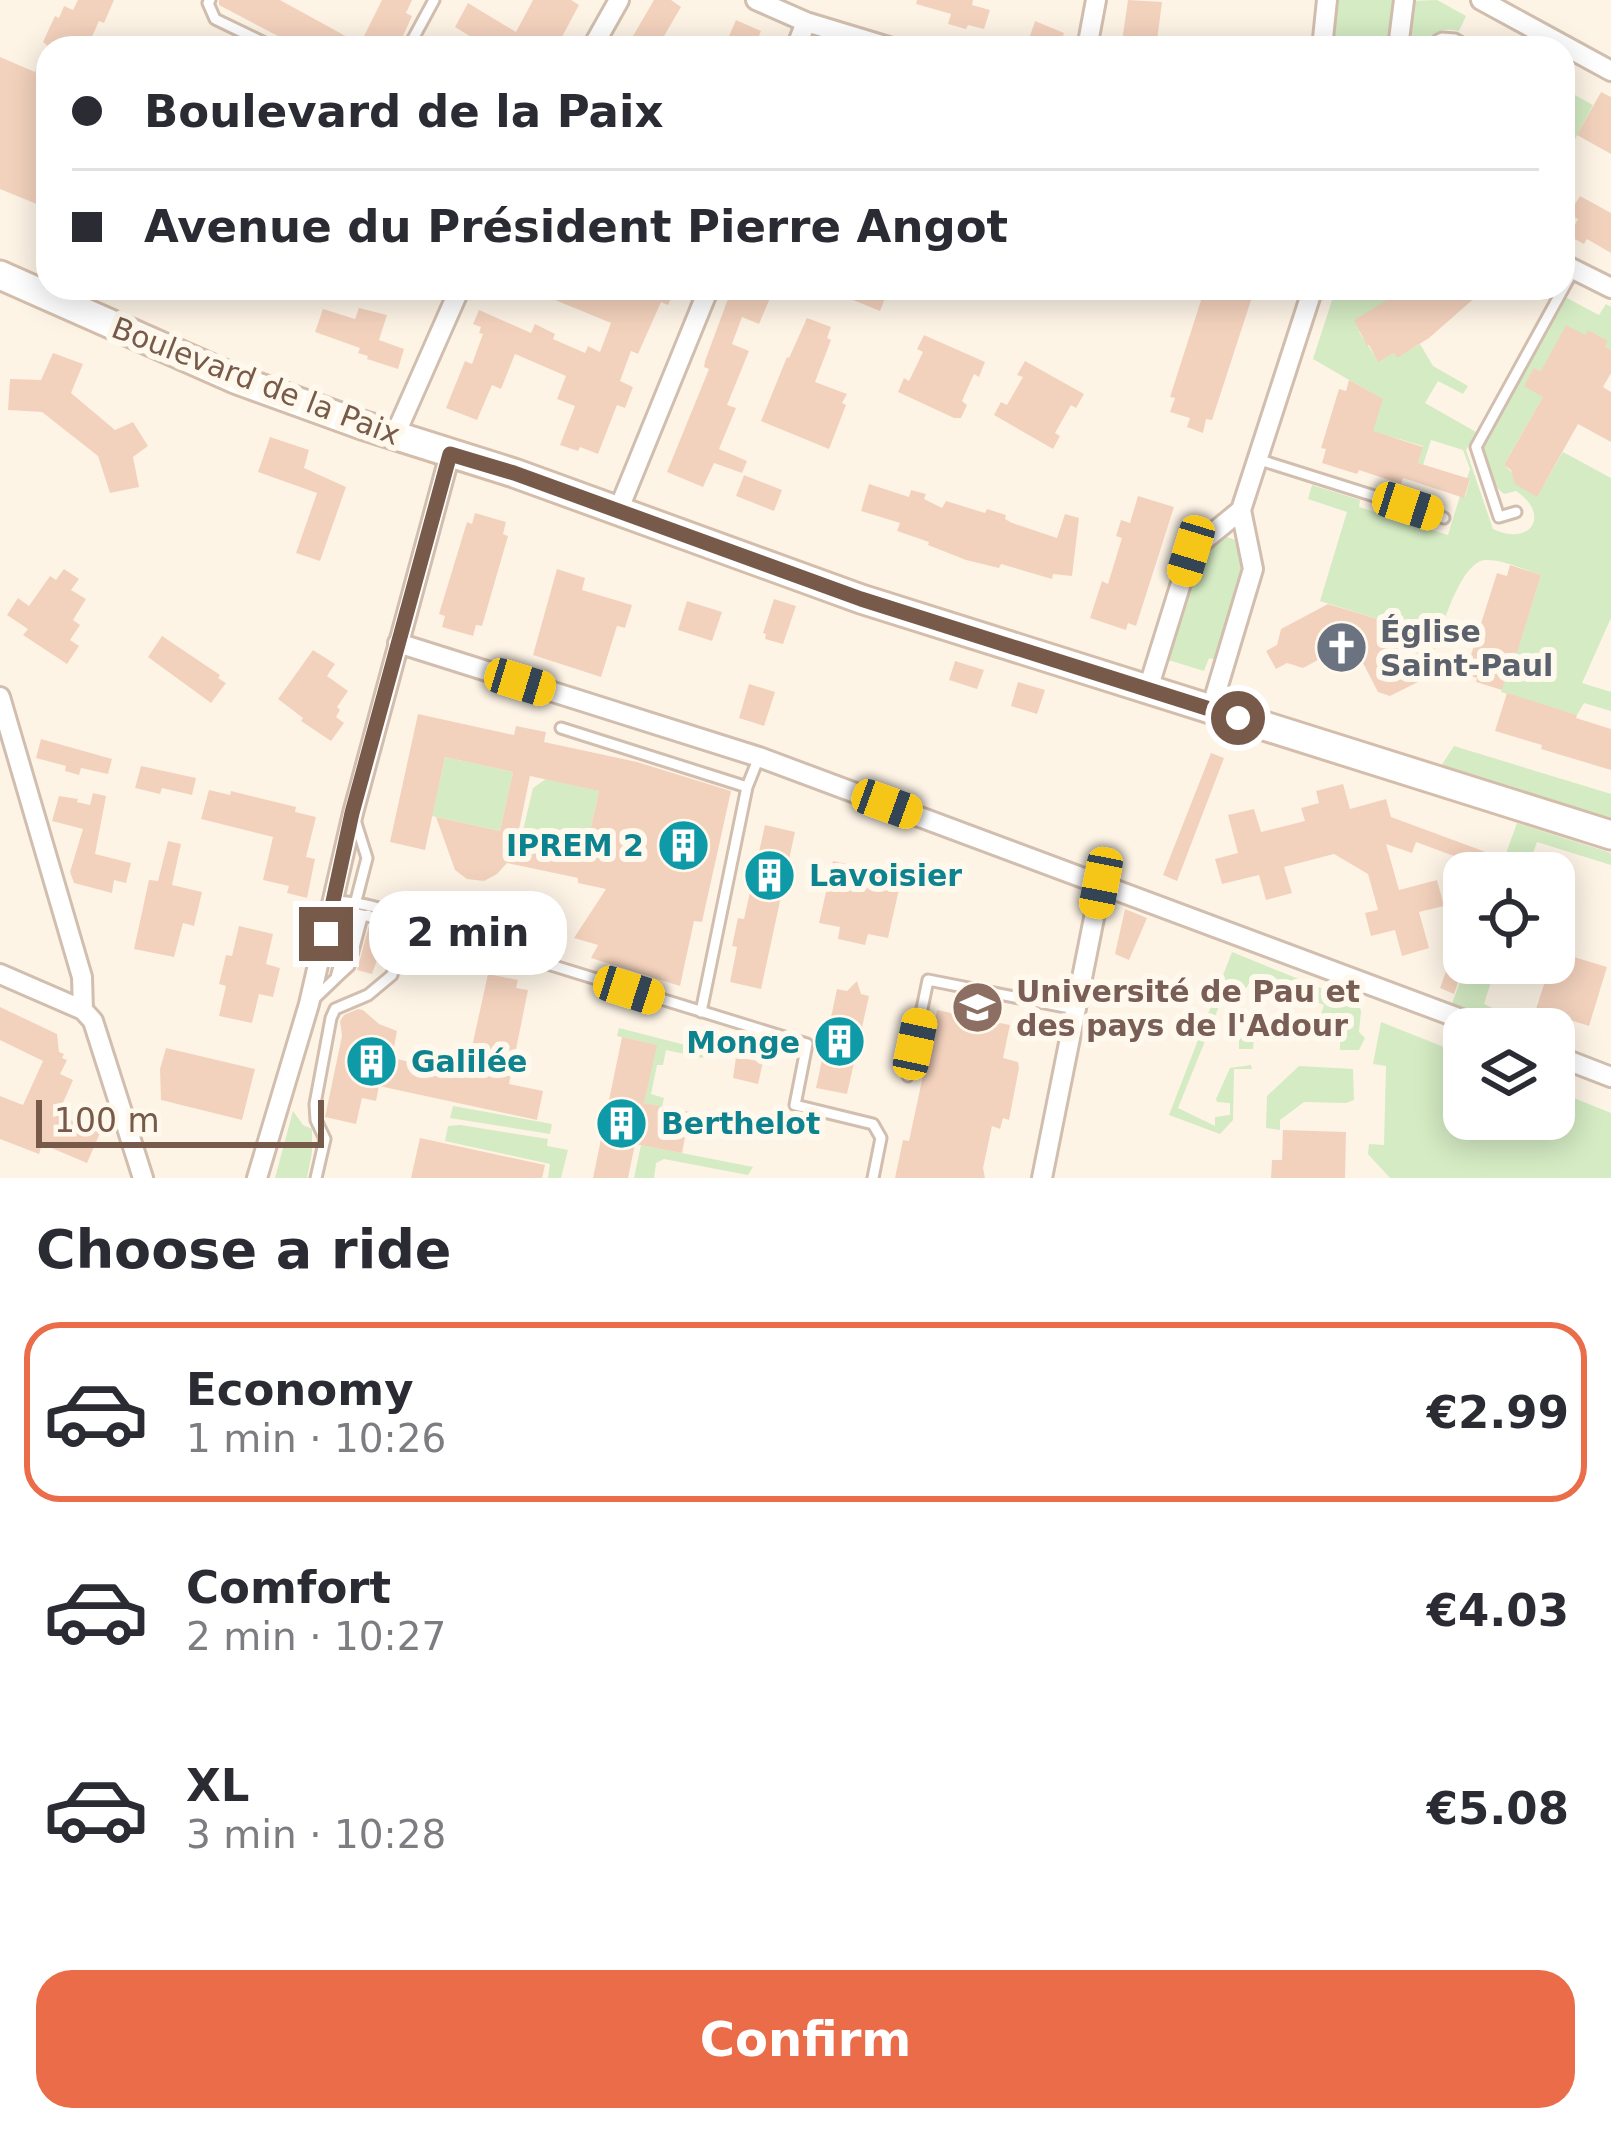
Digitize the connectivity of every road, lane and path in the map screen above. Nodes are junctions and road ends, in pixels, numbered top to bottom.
1 (210, 0) edge
2 (434, 0) edge
3 (619, 0) edge
4 (756, 0) edge
5 (1096, 0) edge
6 (1327, 0) edge
7 (1404, 0) edge
8 (1481, 0) edge
9 (806, 22) junction
10 (250, 36) edge
11 (414, 36) edge
12 (599, 36) edge
13 (801, 36) edge
14 (852, 36) edge
15 (1089, 36) edge
16 (1323, 36) edge
17 (1400, 36) edge
18 (1537, 36) edge
19 (1575, 55) edge
20 (1611, 71) edge
21 (1575, 270) edge
22 (0, 275) edge
23 (1611, 288) edge
24 (36, 291) edge
25 (56, 300) edge
26 (455, 300) edge
27 (704, 300) edge
28 (1309, 300) edge
29 (1552, 300) edge
30 (395, 435) junction
31 (450, 454) junction
32 (1258, 459) junction
33 (1241, 510) junction
34 (618, 511) junction
35 (1516, 512) dead end
36 (1444, 518) dead end
37 (398, 643) junction
38 (1148, 689) junction
39 (0, 698) edge
40 (1210, 709) junction
41 (561, 728) dead end
42 (759, 757) junction
43 (747, 787) junction
44 (352, 813) junction
45 (1611, 835) edge
46 (1101, 883) junction
47 (333, 901) junction
48 (354, 908) junction
49 (368, 915) junction
50 (405, 920) junction
51 (0, 974) edge
52 (336, 978) junction
53 (309, 1004) junction
54 (1075, 1009) junction
55 (83, 1010) junction
56 (701, 1012) junction
57 (1443, 1012) edge
58 (1575, 1063) edge
59 (908, 1076) dead end
60 (1611, 1077) edge
61 (143, 1178) edge
62 (257, 1178) edge
63 (316, 1178) edge
64 (873, 1178) edge
65 (1042, 1178) edge

1 - 10 lane
2 - 11 lane
3 - 12 street
4 - 9 street
5 - 15 street
6 - 16 street
7 - 17 street
8 - 18 street
9 - 13 street
9 - 14 street
19 - 20 street
21 - 23 street
22 - 24 main road, Boulevard de la Paix
25 - 30 main road, Boulevard de la Paix
26 - 30 street
27 - 34 street
28 - 32 street
29 - 35 lane
30 - 31 main road, Boulevard de la Paix
31 - 34 main road, Boulevard de la Paix
31 - 37 street
32 - 33 street
32 - 36 lane
33 - 38 street
33 - 40 street
34 - 38 main road, Boulevard de la Paix
37 - 42 street
37 - 44 street
38 - 40 main road, Boulevard de la Paix
39 - 55 street
40 - 45 main road, Boulevard de la Paix
41 - 43 lane
42 - 43 lane
42 - 46 street
43 - 56 lane
44 - 47 street
44 - 48 lane
46 - 54 street
46 - 57 street
47 - 48 lane
47 - 53 street
48 - 49 lane
48 - 50 lane
48 - 52 lane
49 - 50 lane
49 - 52 lane
50 - 56 lane
50 - 63 lane
51 - 55 street
52 - 53 lane
53 - 62 street
54 - 59 lane
54 - 65 street
55 - 61 street
56 - 64 lane
58 - 60 street

